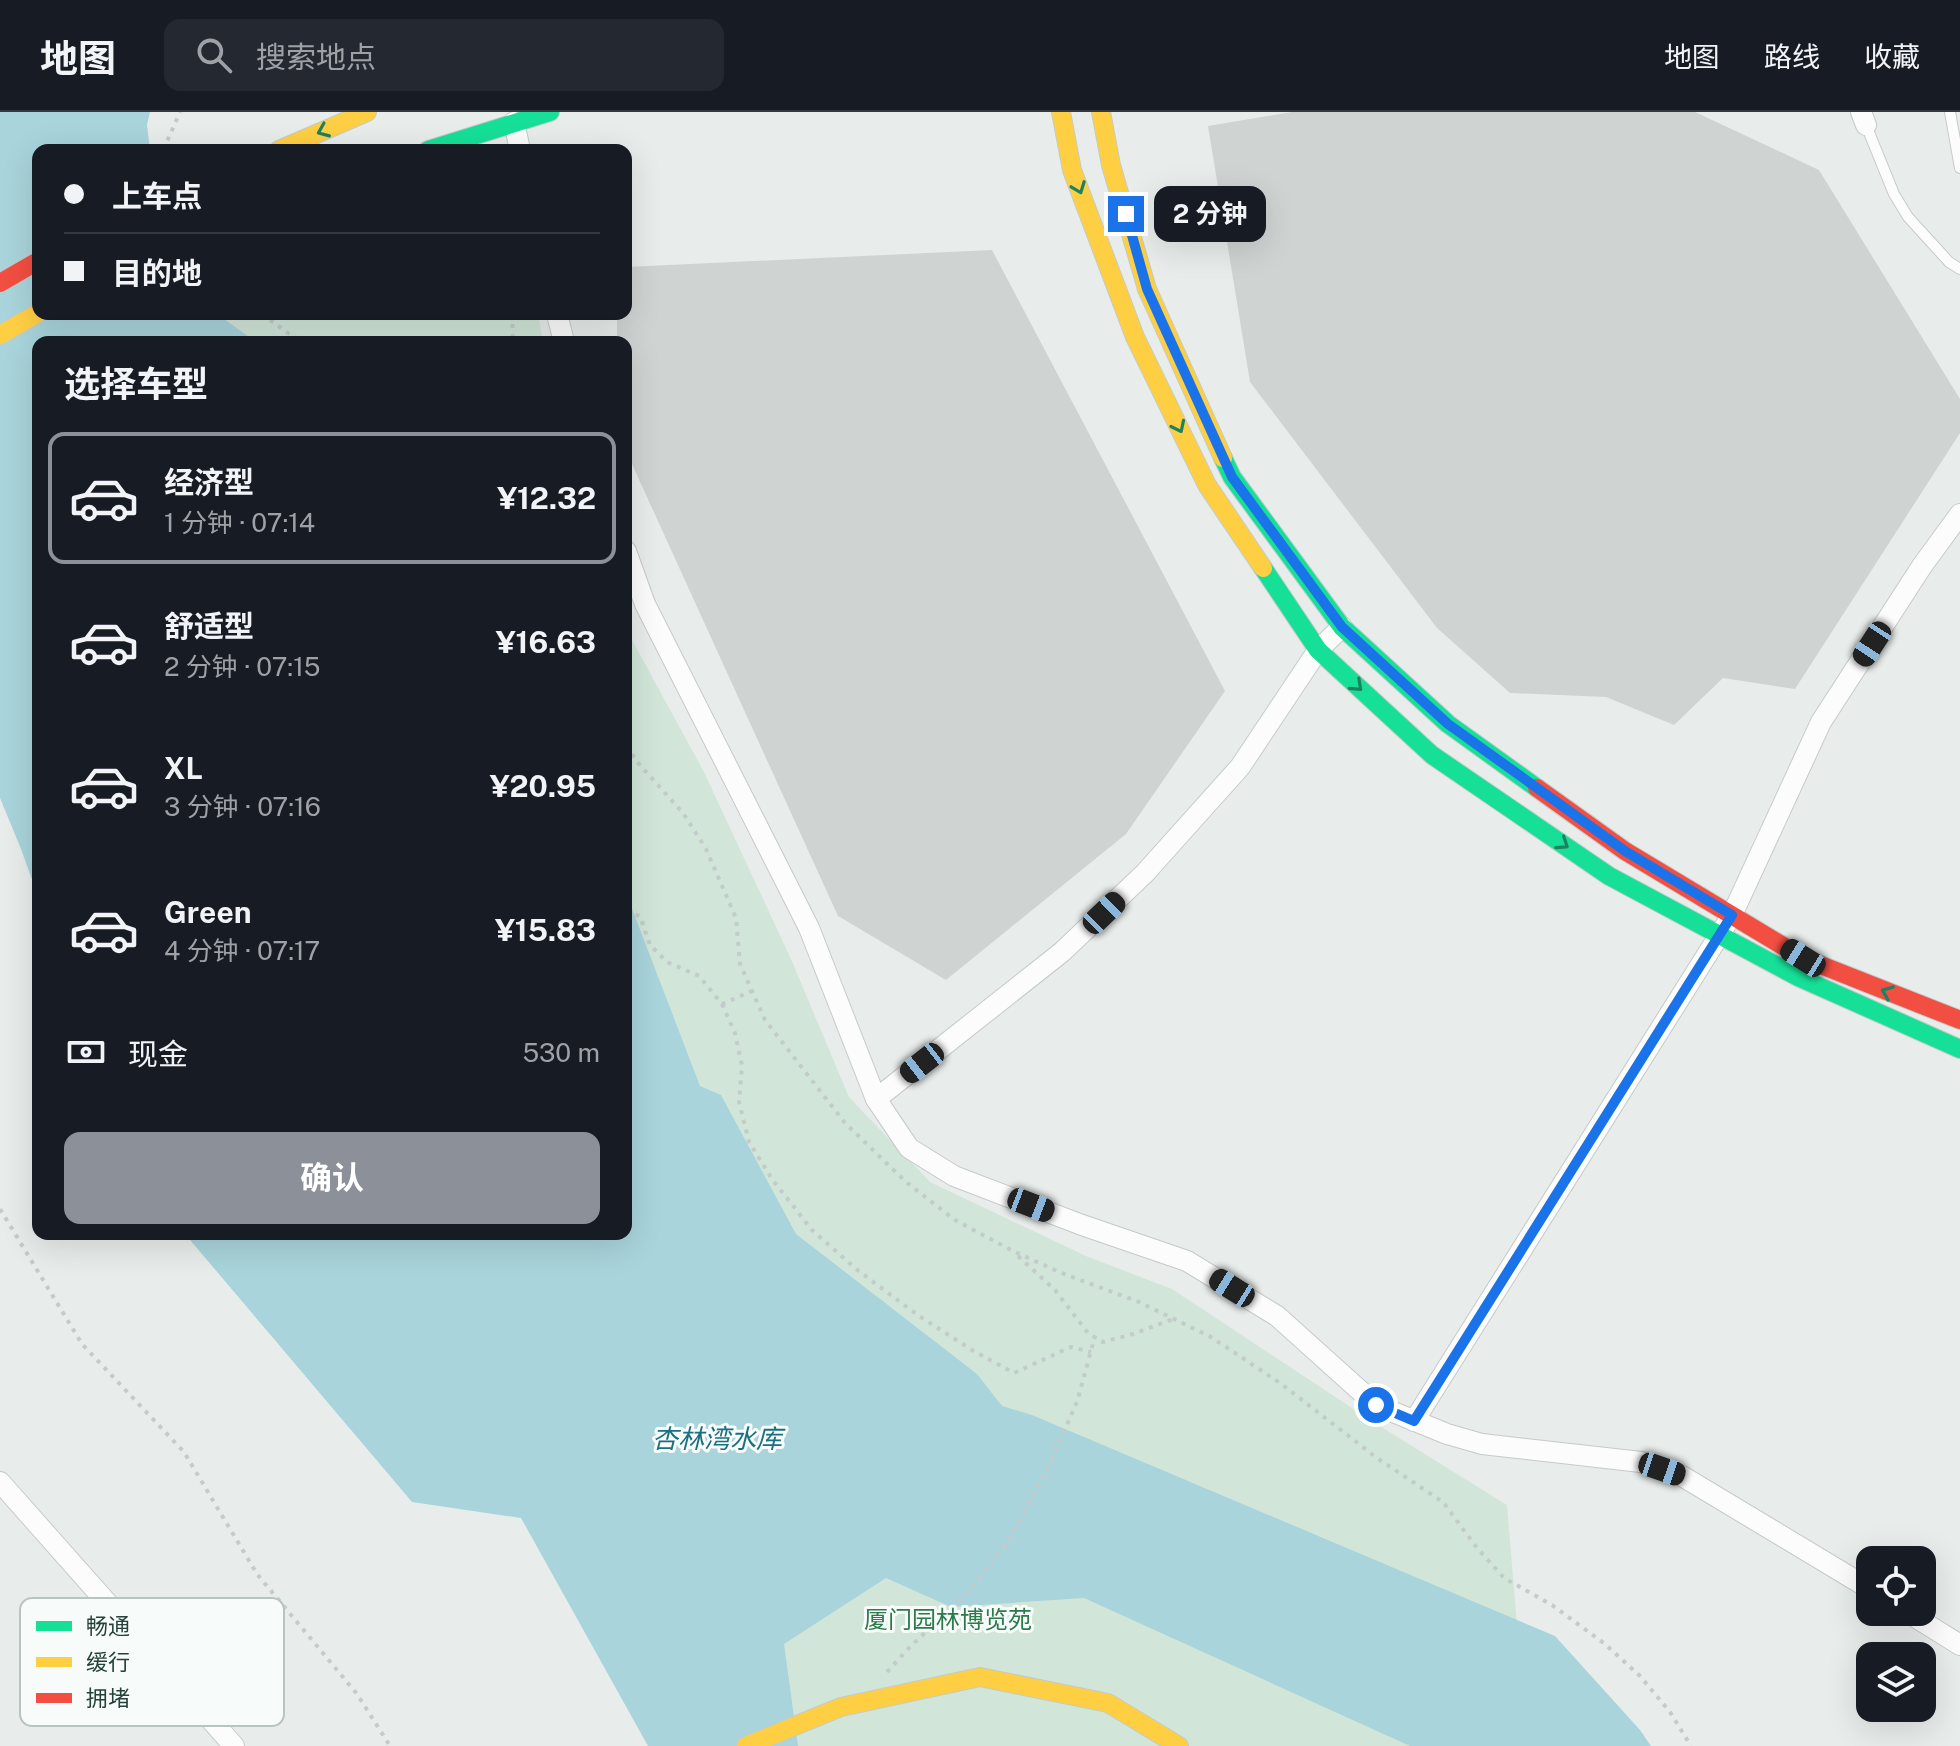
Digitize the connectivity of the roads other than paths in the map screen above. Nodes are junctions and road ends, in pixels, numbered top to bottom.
1 (367, 112) edge
2 (550, 112) edge
3 (1061, 112) edge
4 (1101, 112) edge
5 (1950, 112) edge
6 (1864, 118) edge
7 (514, 122) junction
8 (293, 144) edge
9 (446, 144) edge
10 (519, 144) edge
11 (1960, 168) edge
12 (32, 264) edge
13 (1960, 269) edge
14 (0, 283) edge
15 (32, 316) edge
16 (0, 335) edge
17 (1960, 514) edge
18 (632, 568) edge
19 (1342, 627) junction
20 (1318, 650) junction
21 (1732, 915) junction
22 (1719, 935) junction
23 (1960, 1020) edge
24 (1960, 1049) edge
25 (876, 1099) junction
26 (1414, 1421) junction
27 (0, 1482) edge
28 (1856, 1581) edge
29 (103, 1598) edge
30 (1929, 1626) edge
31 (1960, 1645) edge
32 (216, 1726) edge
33 (234, 1746) edge
34 (746, 1746) edge
35 (1179, 1746) edge

1 -> 8 street
2 - 7 street
3 -> 20 street
4 - 19 street
5 - 11 lane
6 - 13 lane
7 - 9 street
7 - 10 street
12 - 14 street
15 - 16 street
17 - 21 street
18 - 25 street
19 - 20 street
19 - 21 street
20 -> 22 street
20 - 25 street
21 - 22 street
23 -> 21 street
22 - 24 street
22 - 26 street
25 - 26 street
26 - 28 street
27 - 29 street
30 - 31 street
32 - 33 street
34 - 35 street

